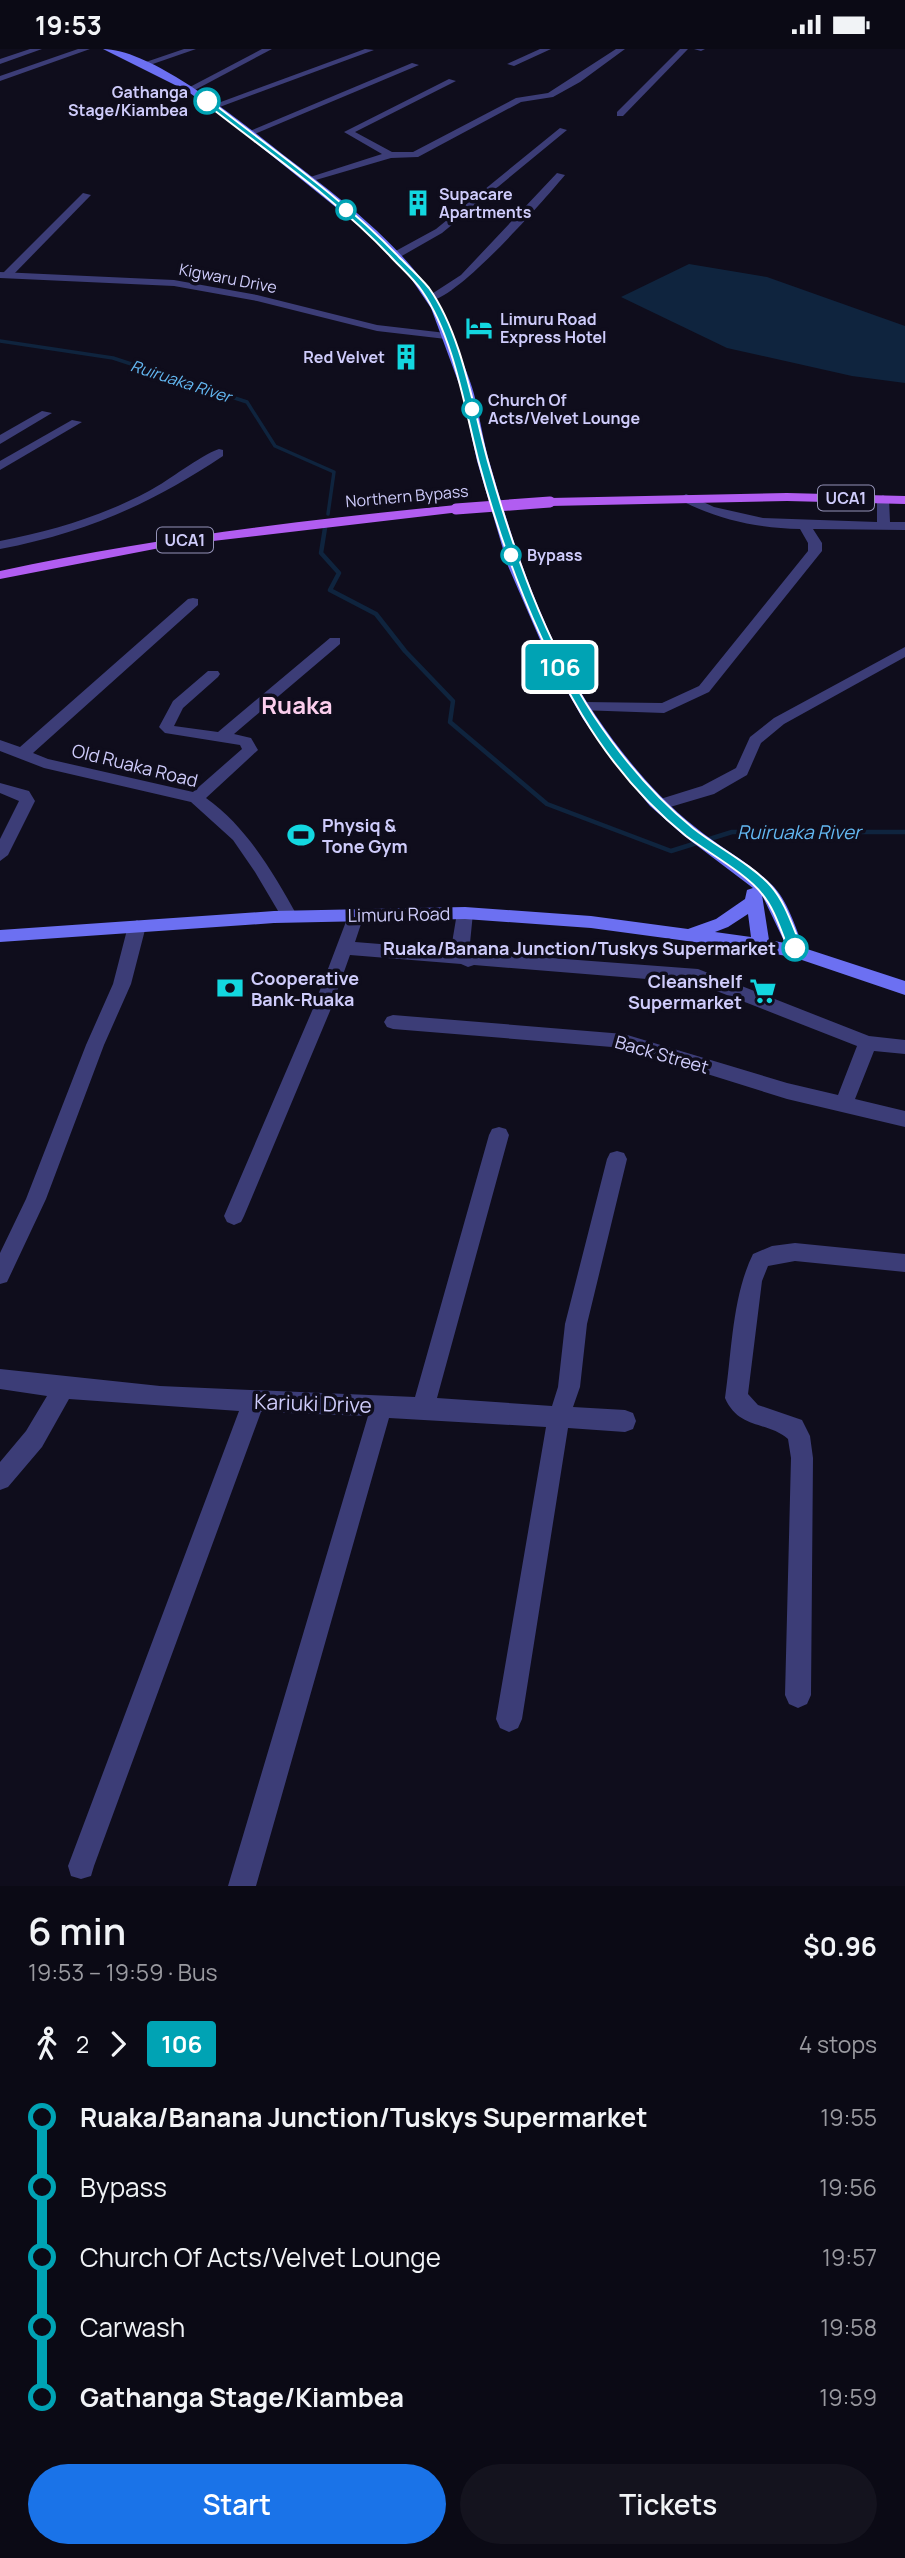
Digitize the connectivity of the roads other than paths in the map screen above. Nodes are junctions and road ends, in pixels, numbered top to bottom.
1 (38, 49) edge
2 (86, 49) edge
3 (107, 49) edge
4 (161, 49) edge
5 (192, 49) edge
6 (268, 49) edge
7 (547, 49) edge
8 (621, 49) edge
9 (684, 49) edge
10 (370, 50) edge
11 (132, 58) junction
12 (0, 62) edge
13 (145, 64) junction
14 (512, 64) dead end
15 (415, 65) dead end
16 (0, 79) edge
17 (452, 81) dead end
18 (190, 89) junction
19 (214, 106) junction
20 (620, 114) dead end
21 (563, 130) dead end
22 (249, 133) junction
23 (390, 155) junction
24 (560, 175) dead end
25 (309, 180) junction
26 (86, 195) dead end
27 (396, 255) junction
28 (3, 275) edge
29 (431, 299) junction
30 (446, 336) junction
31 (46, 413) dead end
32 (76, 422) dead end
33 (0, 440) edge
34 (219, 453) dead end
35 (3, 465) edge
36 (686, 498) junction
37 (750, 498) junction
38 (883, 499) junction
39 (905, 500) edge
40 (741, 518) junction
41 (804, 524) junction
42 (884, 525) junction
43 (905, 526) edge
44 (0, 545) edge
45 (0, 575) edge
46 (193, 602) dead end
47 (335, 641) dead end
48 (905, 651) edge
49 (213, 674) dead end
50 (584, 707) junction
51 (222, 737) junction
52 (0, 745) edge
53 (22, 754) junction
54 (0, 788) edge
55 (196, 798) junction
56 (660, 805) junction
57 (0, 856) edge
58 (751, 875) junction
59 (754, 901) junction
60 (465, 913) junction
61 (356, 915) junction
62 (290, 917) junction
63 (137, 926) junction
64 (689, 935) junction
65 (0, 936) edge
66 (761, 945) junction
67 (345, 948) junction
68 (797, 952) junction
69 (468, 960) junction
70 (905, 988) edge
71 (393, 1021) dead end
72 (868, 1043) junction
73 (905, 1047) edge
74 (844, 1104) junction
75 (905, 1119) edge
76 (499, 1135) dead end
77 (617, 1159) dead end
78 (234, 1216) dead end
79 (905, 1263) edge
80 (0, 1275) edge
81 (0, 1379) edge
82 (63, 1389) junction
83 (254, 1401) junction
84 (382, 1405) junction
85 (423, 1408) junction
86 (559, 1416) junction
87 (625, 1421) dead end
88 (0, 1479) edge
89 (798, 1695) dead end
90 (509, 1719) dead end
91 (81, 1866) dead end
92 (242, 1886) edge

1 - 12 street
2 - 16 street
3 - 11 main road
4 - 11 street
5 - 13 street
6 - 18 street
7 - 14 street
8 - 23 street
9 - 20 street
10 - 19 street
11 - 13 main road
13 - 18 main road
15 - 22 street
17 - 23 street
18 - 19 main road
19 - 22 main road
21 - 27 street
22 - 25 main road
23 - 25 street
24 - 29 street
25 - 27 main road
26 - 28 street
27 - 29 main road
28 - 30 street, Kigwaru Drive
29 - 30 main road
30 - 50 main road
31 - 33 street
32 - 35 street
34 - 44 street
36 - 37 main road, Northern Bypass / UCA1
36 - 40 street
36 - 45 main road, Northern Bypass / UCA1, bridge
37 - 38 main road, Northern Bypass / UCA1
37 - 40 street
38 - 39 main road, Northern Bypass / UCA1
38 - 42 street
40 - 41 street
41 - 42 street
41 - 50 street
42 - 43 street
46 - 53 street
47 - 51 street
48 - 56 street
49 - 51 street
50 - 56 main road
51 - 55 street
52 - 53 street, Old Ruaka Road
53 - 55 street, Old Ruaka Road
54 - 57 street
55 - 62 street, Old Ruaka Road
56 - 58 main road
58 - 59 main road
58 - 68 main road
59 - 64 main road
59 - 66 main road
60 - 61 main road, Limuru Road
60 - 64 main road, Limuru Road
60 - 69 street
61 - 62 main road, Limuru Road
61 - 67 street
62 - 63 main road, Limuru Road
63 - 65 main road, Limuru Road
63 - 80 street
64 - 66 main road, Limuru Road
66 - 68 main road, Limuru Road
67 - 69 street
67 - 78 street
68 - 70 main road, Limuru Road
69 - 72 street
71 - 74 street, Back Street
72 - 73 street
72 - 74 street
74 - 75 street, Back Street
76 - 85 street
77 - 86 street
79 - 89 street
81 - 82 street, Kariuki Drive
82 - 83 street, Kariuki Drive
82 - 88 street
83 - 84 street, Kariuki Drive
83 - 91 street
84 - 85 street, Kariuki Drive
84 - 92 street
85 - 86 street, Kariuki Drive
86 - 87 street, Kariuki Drive
86 - 90 street

